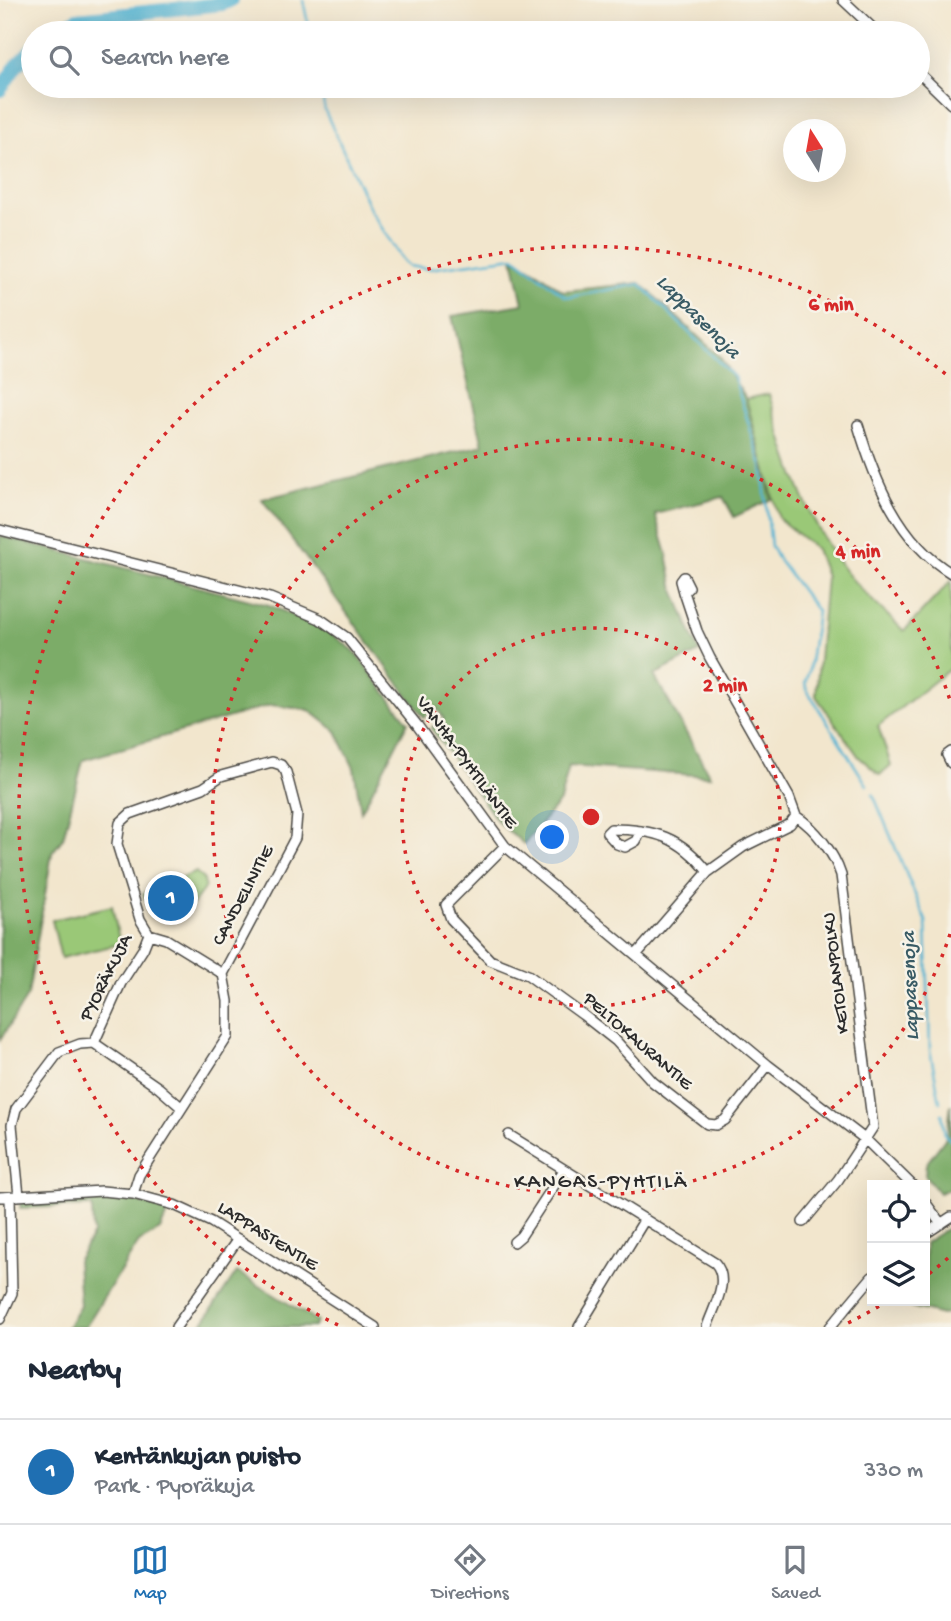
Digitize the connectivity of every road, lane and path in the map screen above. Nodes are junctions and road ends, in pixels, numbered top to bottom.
1 (843, 0) edge
2 (865, 21) edge
3 (930, 84) edge
4 (951, 104) edge
5 (858, 425) dead end
6 (0, 530) edge
7 (951, 573) edge
8 (684, 592) dead end
9 (951, 752) edge
10 (951, 763) edge
11 (796, 816) junction
12 (120, 823) joint
13 (641, 831) dead end
14 (505, 846) junction
15 (708, 872) junction
16 (149, 934) junction
17 (636, 954) junction
18 (223, 974) junction
19 (94, 1043) junction
20 (768, 1065) junction
21 (182, 1108) junction
22 (509, 1135) dead end
23 (866, 1140) junction
24 (564, 1170) junction
25 (907, 1180) edge
26 (133, 1194) junction
27 (10, 1197) edge
28 (930, 1209) edge
29 (951, 1217) edge
30 (645, 1219) junction
31 (803, 1222) dead end
32 (940, 1224) junction
33 (930, 1231) edge
34 (238, 1239) junction
35 (514, 1242) dead end
36 (867, 1283) edge
37 (0, 1319) edge
38 (176, 1327) edge
39 (375, 1327) edge
40 (579, 1327) edge
41 (706, 1327) edge
42 (830, 1327) edge

1 - 2 street
3 - 4 street
5 - 7 street
6 - 14 street, VANHA-PYHTILÄNTIE
8 - 11 street
9 - 10 street
11 - 15 street
11 - 23 street, KETOLANPOLKU
12 - 16 street, PYORÄKUJA
12 - 18 street, CANDELINITIE
13 - 15 street
14 - 17 street, VANHA-PYHTILÄNTIE
14 - 20 street, PELTOKAURANTIE
15 - 17 street
16 - 18 street
16 - 19 street, PYORÄKUJA
17 - 20 street, VANHA-PYHTILÄNTIE
18 - 21 street, CANDELINITIE
19 - 21 street
19 - 27 street, PYORÄKUJA
20 - 23 street, VANHA-PYHTILÄNTIE
21 - 26 street, CANDELINITIE
22 - 24 street
23 - 25 street, VANHA-PYHTILÄNTIE
23 - 31 street
24 - 30 street
24 - 35 street
26 - 27 street, LAPPASTENTIE
26 - 34 street, LAPPASTENTIE
27 - 37 street, PYORÄKUJA
28 - 32 street
29 - 32 street
30 - 40 street
30 - 41 street
32 - 33 street
34 - 38 street
34 - 39 street, LAPPASTENTIE
36 - 42 street

